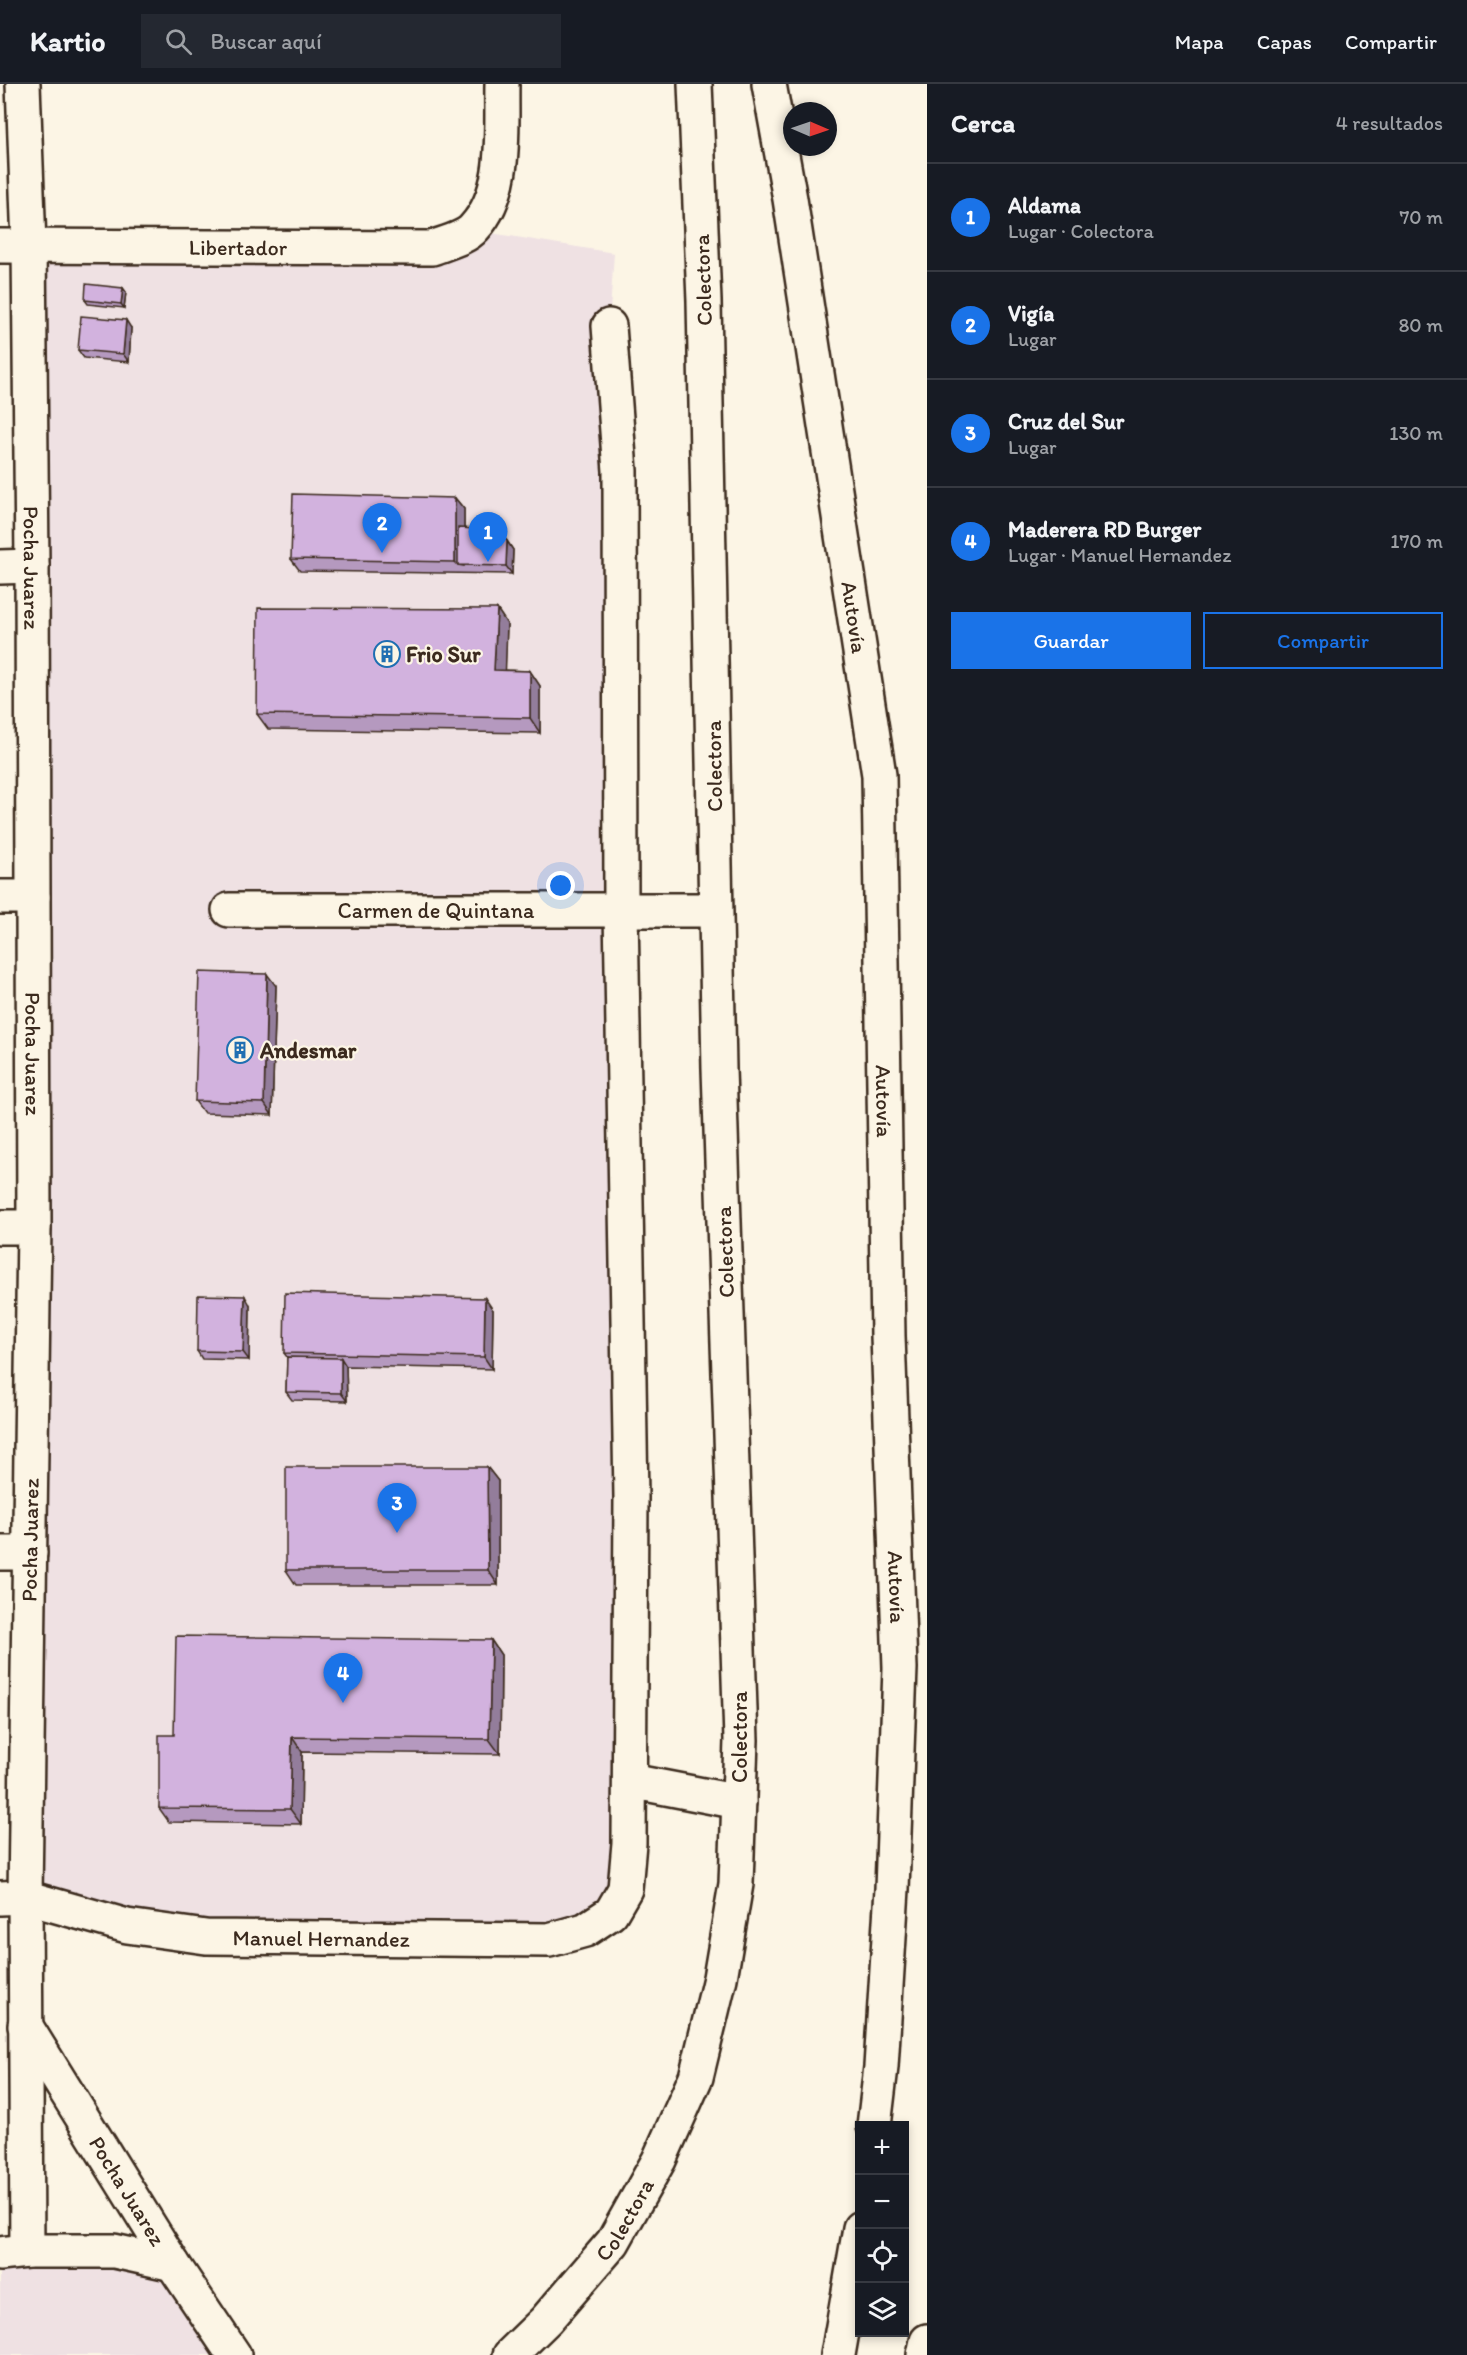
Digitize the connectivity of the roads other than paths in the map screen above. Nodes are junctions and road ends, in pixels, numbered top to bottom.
1 (23, 84) edge
2 (502, 84) edge
3 (695, 84) edge
4 (769, 84) edge
5 (14, 245) edge
6 (609, 326) dead end
7 (32, 566) junction
8 (0, 567) edge
9 (0, 897) edge
10 (33, 897) junction
11 (229, 910) dead end
12 (621, 910) junction
13 (715, 910) junction
14 (0, 1227) edge
15 (34, 1227) junction
16 (15, 1553) edge
17 (630, 1781) junction
18 (739, 1802) junction
19 (13, 1898) edge
20 (25, 2025) junction
21 (875, 2121) edge
22 (860, 2229) edge
23 (14, 2252) edge
24 (173, 2264) junction
25 (927, 2341) edge
26 (234, 2355) edge
27 (510, 2355) edge
28 (838, 2355) edge
29 (924, 2355) edge

1 - 5 street, Pocha Juarez
2 - 5 street, Libertador
3 - 13 street, Colectora
4 - 21 street, Autovía
5 - 7 street, Pocha Juarez
6 - 12 street
7 - 8 street
7 - 10 street, Pocha Juarez
9 - 10 street
10 - 15 street, Pocha Juarez
11 - 12 street, Carmen de Quintana
12 - 13 street, Carmen de Quintana
12 - 17 street
13 - 18 street, Colectora
14 - 15 street
15 - 16 street, Pocha Juarez
16 - 19 street, Pocha Juarez
17 - 18 street
17 - 19 street, Manuel Hernandez
18 - 27 street, Colectora
19 - 20 street, Pocha Juarez
20 - 23 street, Pocha Juarez
20 - 24 street, Pocha Juarez
22 - 28 street
23 - 24 street
24 - 26 street, Pocha Juarez
25 - 29 street

